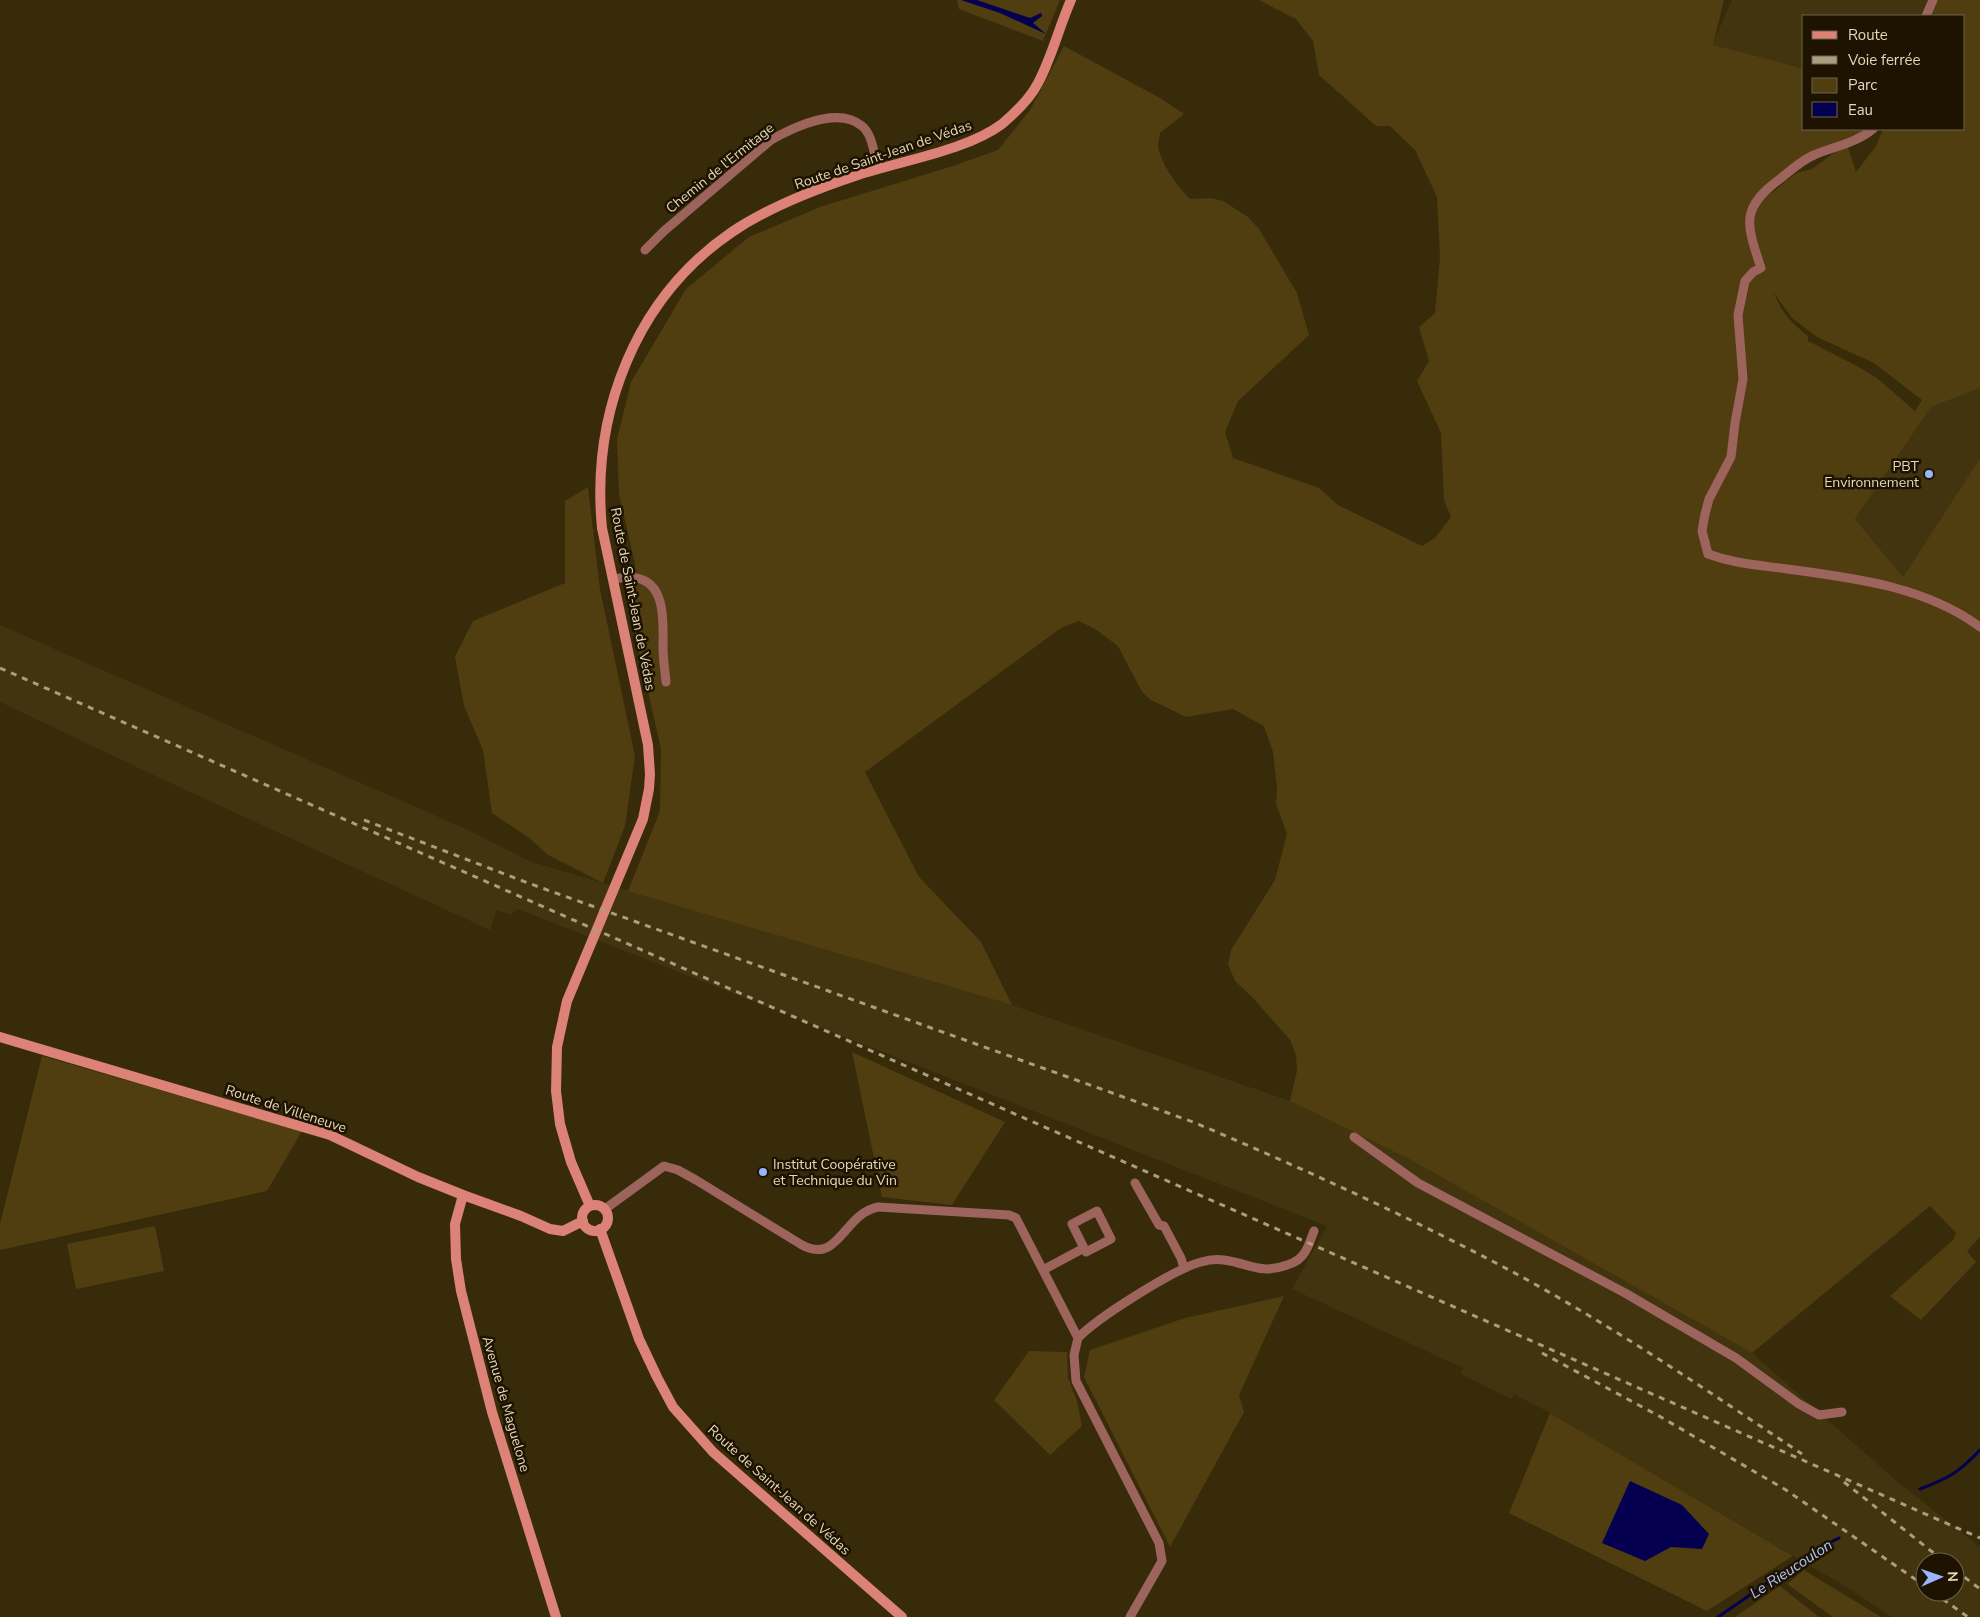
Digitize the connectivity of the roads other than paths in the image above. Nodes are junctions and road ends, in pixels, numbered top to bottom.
1 (1071, 0) edge
2 (1933, 0) edge
3 (1926, 15) edge
4 (1872, 130) edge
5 (878, 169) junction
6 (646, 250) dead end
7 (613, 579) junction
8 (1980, 627) edge
9 (666, 682) dead end
10 (0, 1037) edge
11 (1354, 1136) dead end
12 (1136, 1183) dead end
13 (463, 1195) junction
14 (590, 1206) junction
15 (605, 1209) junction
16 (583, 1221) junction
17 (600, 1229) junction
18 (1314, 1231) dead end
19 (1084, 1248) junction
20 (1184, 1268) junction
21 (1043, 1270) junction
22 (1078, 1338) junction
23 (1842, 1412) dead end
24 (556, 1617) edge
25 (902, 1617) edge
26 (1130, 1617) edge

1 - 5 street, Route de Saint-Jean de Védas
2 - 3 street
4 - 8 street
5 - 6 street, Chemin de l'Ermitage
5 - 7 street, Route de Saint-Jean de Védas
7 - 9 street
7 - 14 street, Route de Saint-Jean de Védas
10 - 13 street, Route de Villeneuve
11 - 23 street
12 - 20 street
13 - 16 street, Route de Villeneuve
13 - 24 street, Avenue de Maguelone
14 - 15 street
14 - 16 street
15 - 17 street
15 - 21 street
16 - 17 street
17 - 25 street, Route de Saint-Jean de Védas
18 - 20 street
19 - 19 street
19 - 21 street
20 - 22 street
21 - 22 street
22 - 26 street

